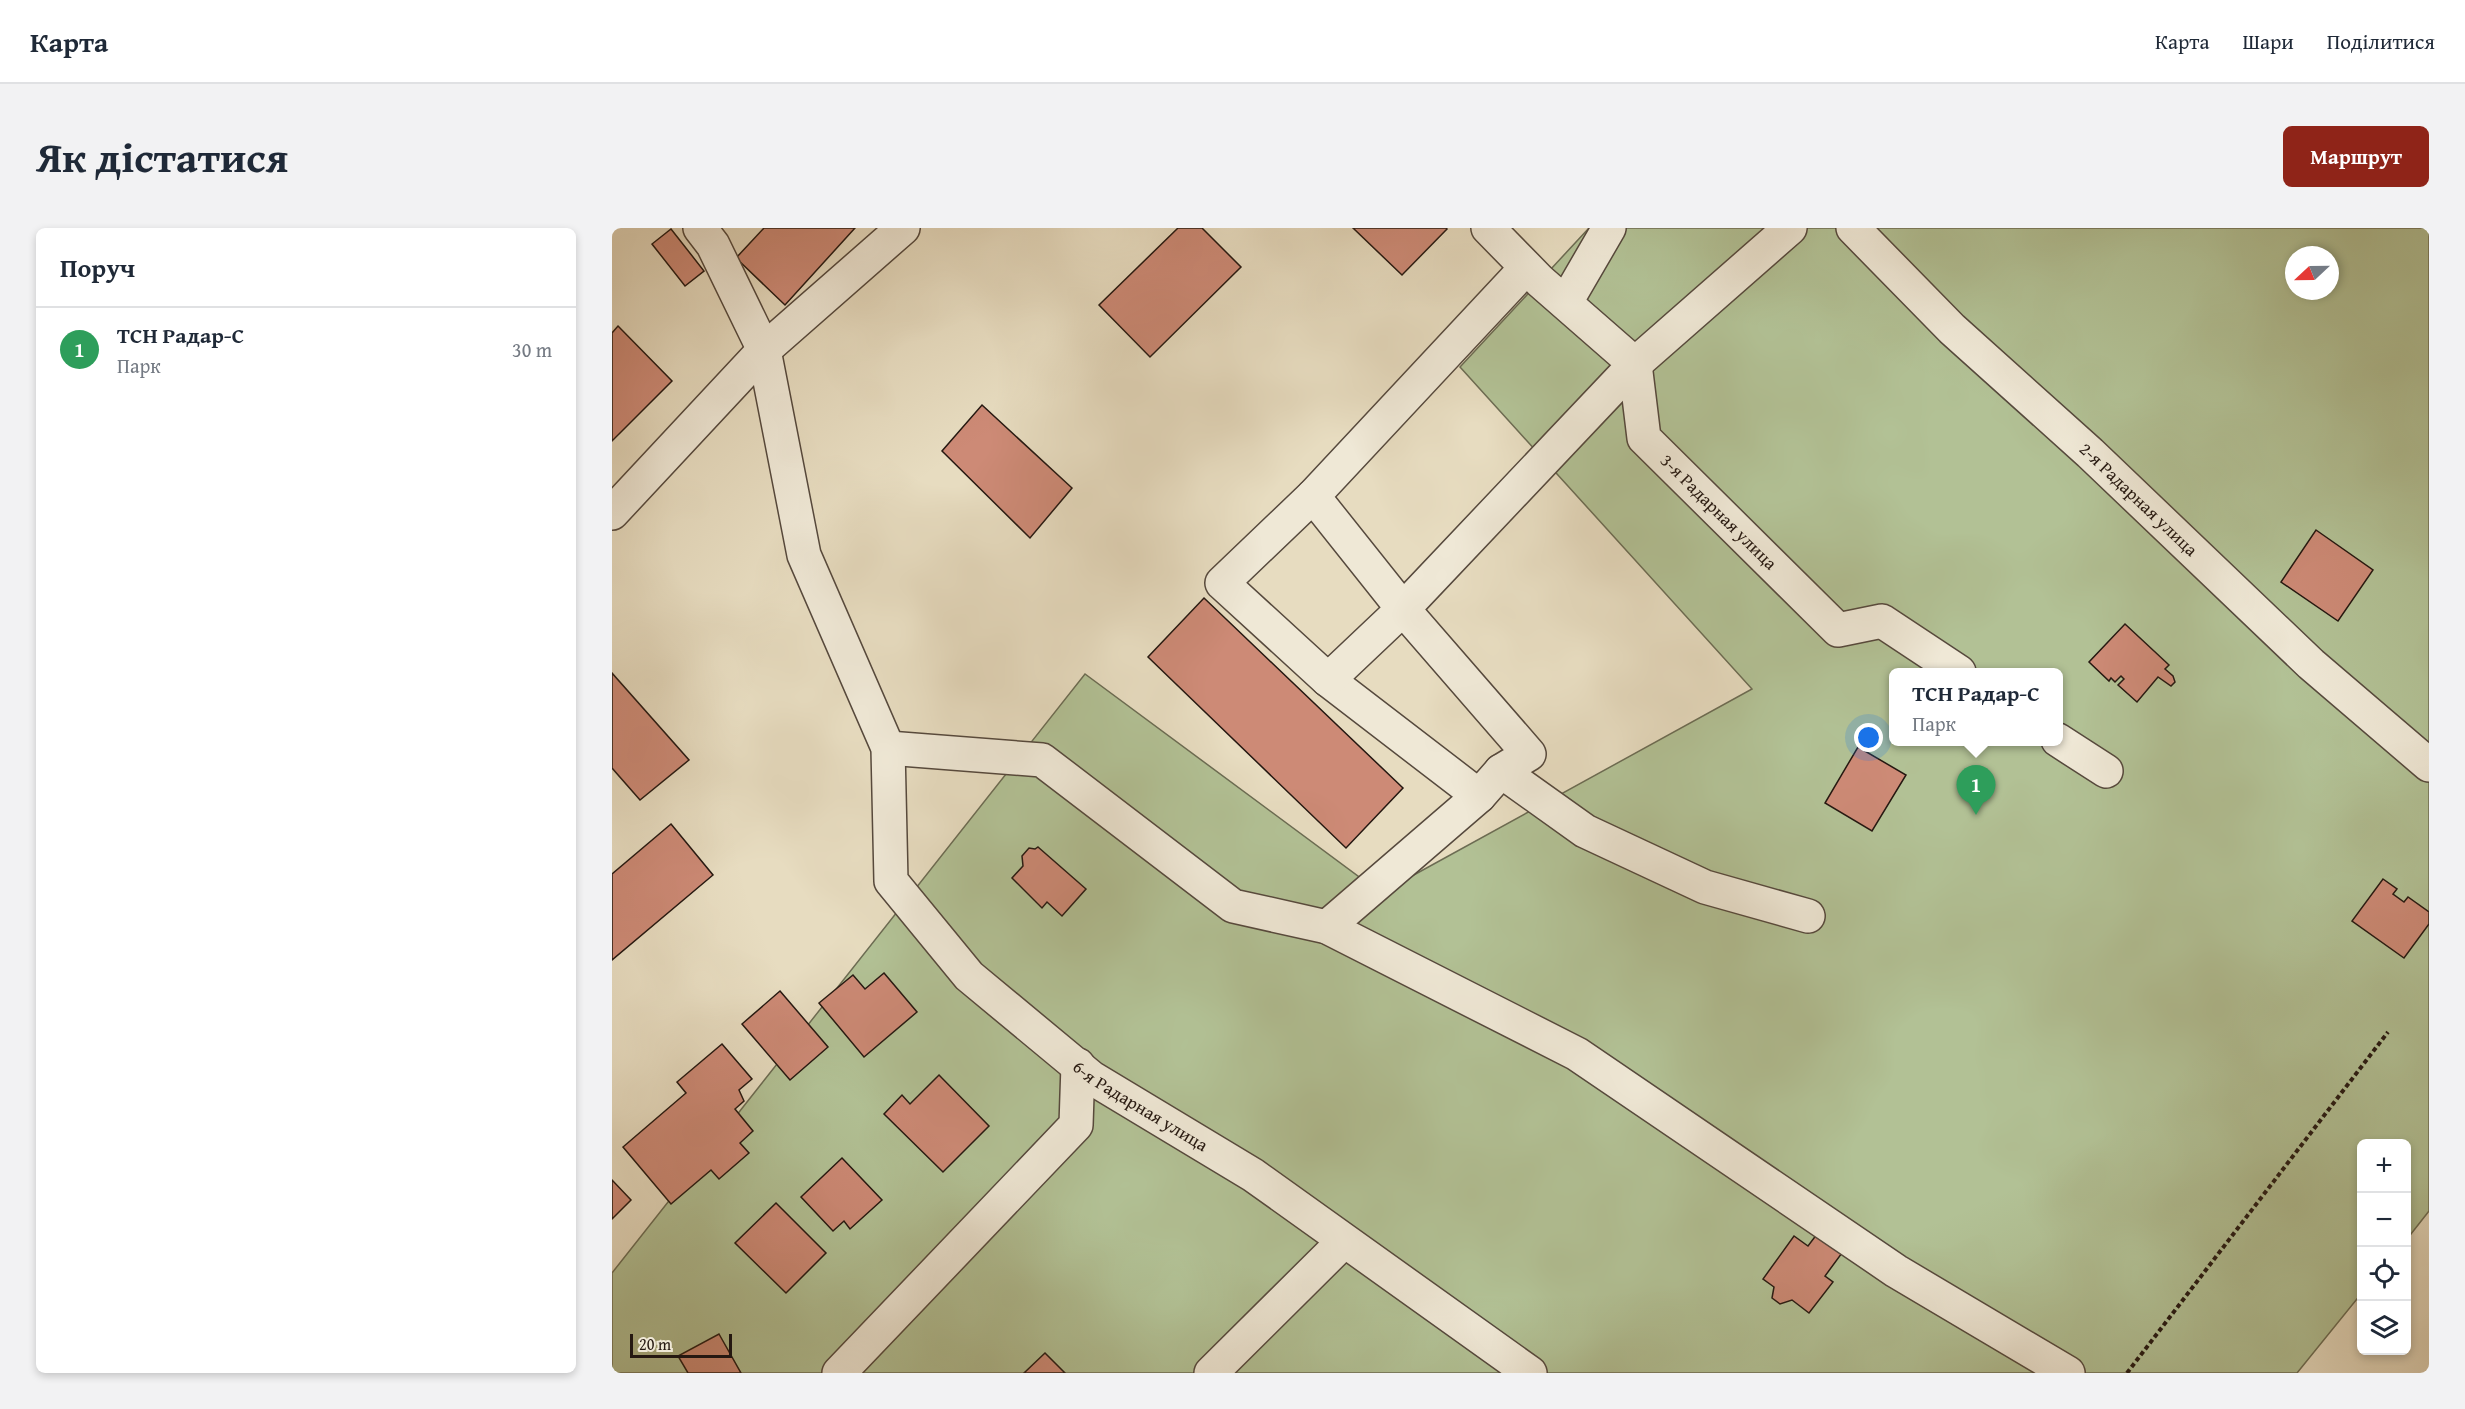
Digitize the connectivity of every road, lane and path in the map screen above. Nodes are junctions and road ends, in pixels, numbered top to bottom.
1 (700, 228) edge
2 (903, 228) edge
3 (1488, 228) edge
4 (1609, 228) edge
5 (1790, 228) edge
6 (1853, 228) edge
7 (1533, 274) junction
8 (1566, 302) junction
9 (764, 350) junction
10 (1635, 364) junction
11 (1313, 496) junction
12 (612, 513) edge
13 (1403, 609) junction
14 (1953, 668) edge
15 (1328, 680) junction
16 (2063, 743) edge
17 (888, 748) junction
18 (2429, 765) edge
19 (1501, 771) junction
20 (2106, 771) dead end
21 (1479, 796) junction
22 (1808, 916) dead end
23 (1328, 927) junction
24 (2388, 1032) dead end
25 (1078, 1065) junction
26 (1344, 1241) junction
27 (839, 1373) edge
28 (1211, 1373) edge
29 (1530, 1373) edge
30 (2068, 1373) edge
31 (2127, 1373) edge

1 - 9 lane
2 - 9 lane
3 - 7 lane
4 - 8 lane
5 - 10 lane
6 - 18 lane, 2-я Радарная улица
7 - 8 lane
7 - 11 lane
8 - 10 lane
9 - 12 lane
9 - 17 lane
10 - 13 lane
10 - 14 lane, 3-я Радарная улица
11 - 13 lane
11 - 15 lane
13 - 15 lane
13 - 19 lane
15 - 21 lane
16 - 20 lane
17 - 23 lane
17 - 25 lane, 6-я Радарная улица
19 - 21 lane
19 - 22 lane
21 - 23 lane
23 - 30 lane
24 - 31 path
25 - 26 lane, 6-я Радарная улица
25 - 27 lane
26 - 28 lane
26 - 29 lane, 6-я Радарная улица

